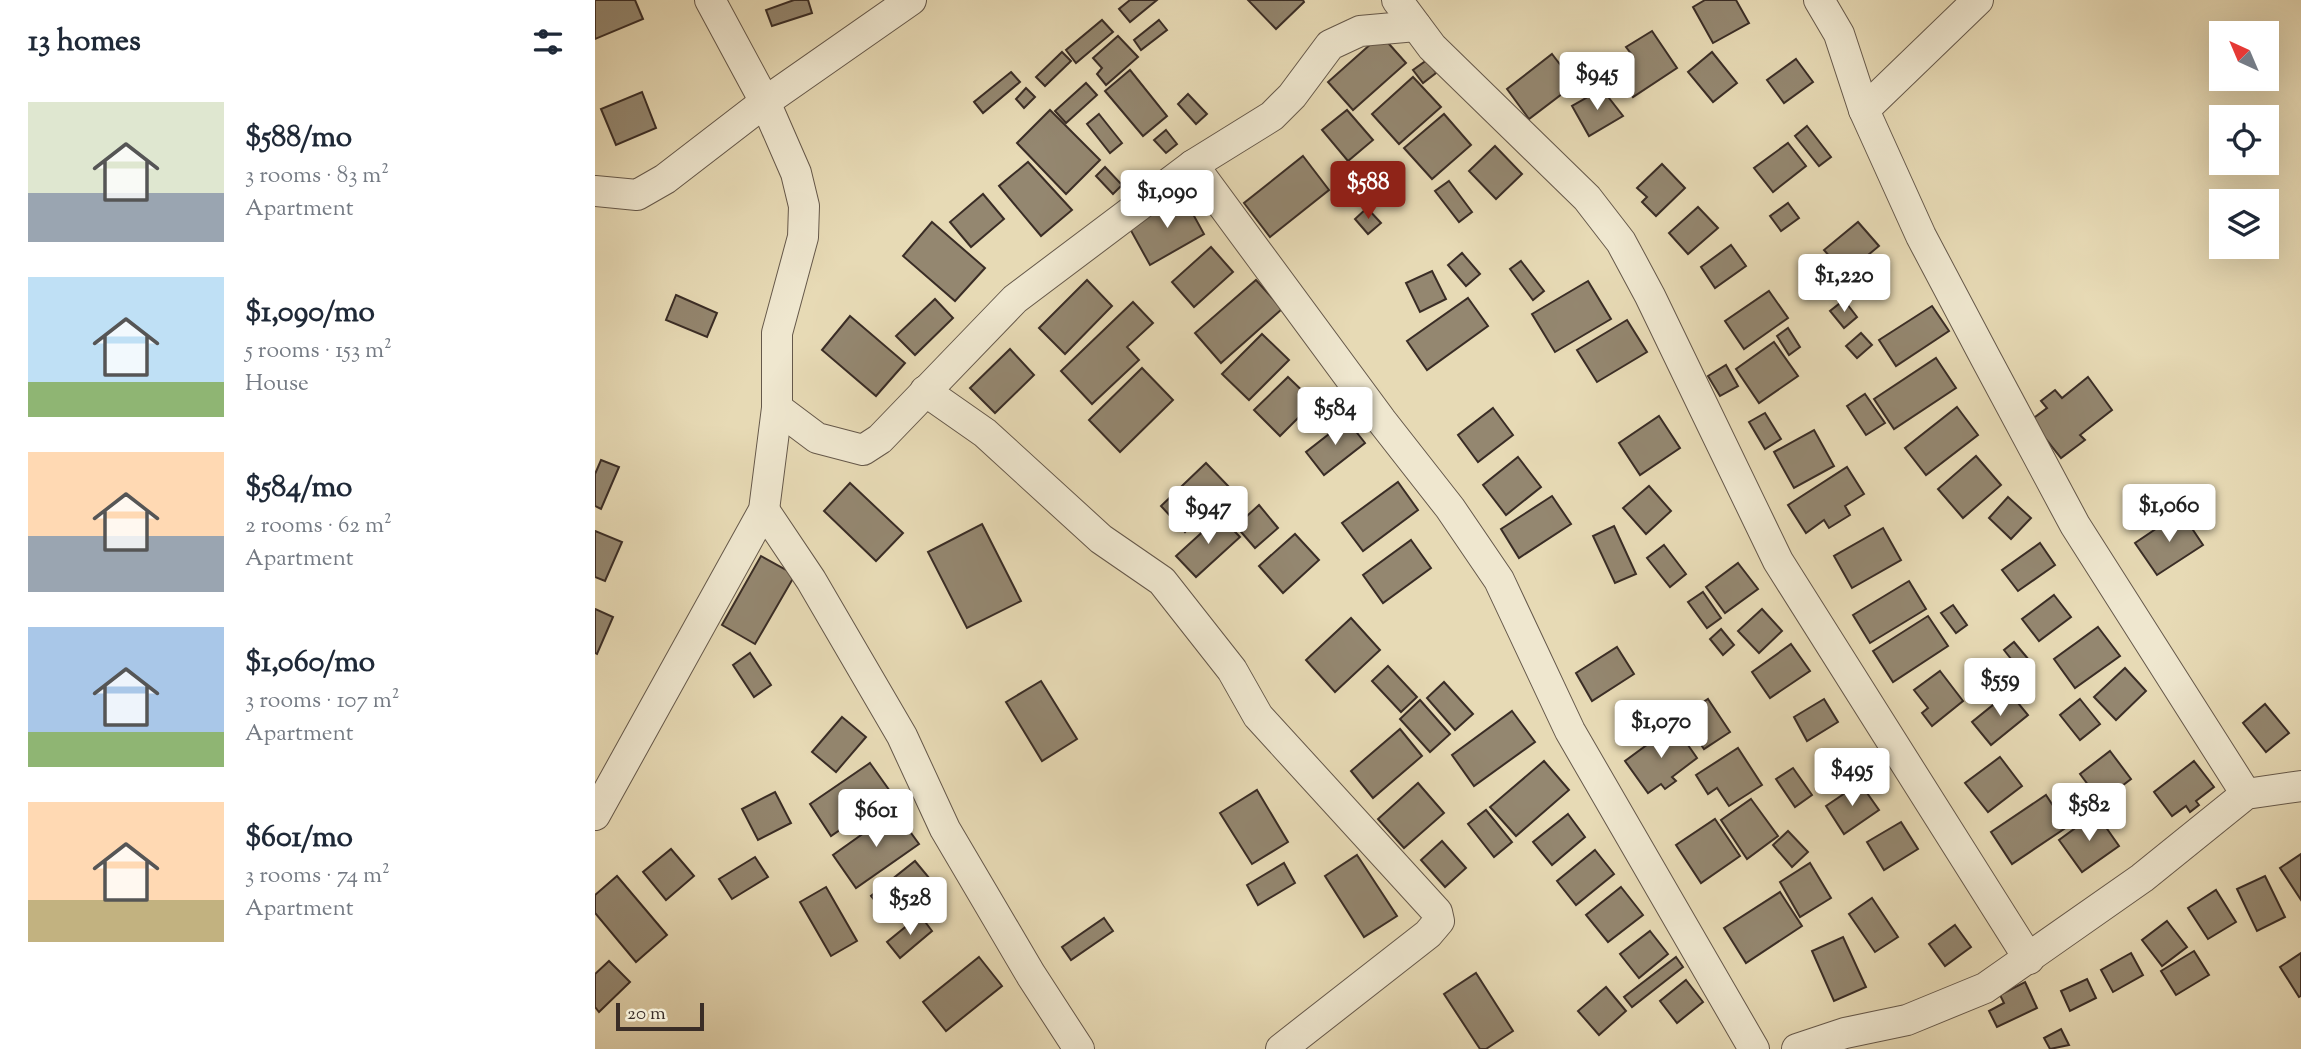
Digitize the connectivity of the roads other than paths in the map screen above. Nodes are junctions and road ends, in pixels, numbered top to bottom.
1 (710, 0) edge
2 (911, 0) edge
3 (1397, 0) edge
4 (1819, 0) edge
5 (1978, 0) edge
6 (1416, 26) junction
7 (765, 102) junction
8 (1864, 110) junction
9 (1193, 165) junction
10 (595, 191) edge
11 (925, 391) junction
12 (777, 408) junction
13 (764, 510) junction
14 (2301, 786) edge
15 (2246, 794) junction
16 (595, 815) edge
17 (2029, 959) junction
18 (1079, 1049) edge
19 (1281, 1049) edge
20 (1754, 1049) edge
21 (1797, 1049) edge

1 - 7 street
2 - 7 street
3 - 6 street
4 - 8 street
5 - 8 street
6 - 9 street
6 - 17 street
7 - 10 street
7 - 12 street
8 - 15 street
9 - 11 street
9 - 20 street
11 - 12 street
11 - 19 street
12 - 13 street
13 - 16 street
13 - 18 street
14 - 15 street
15 - 17 street
17 - 21 street

